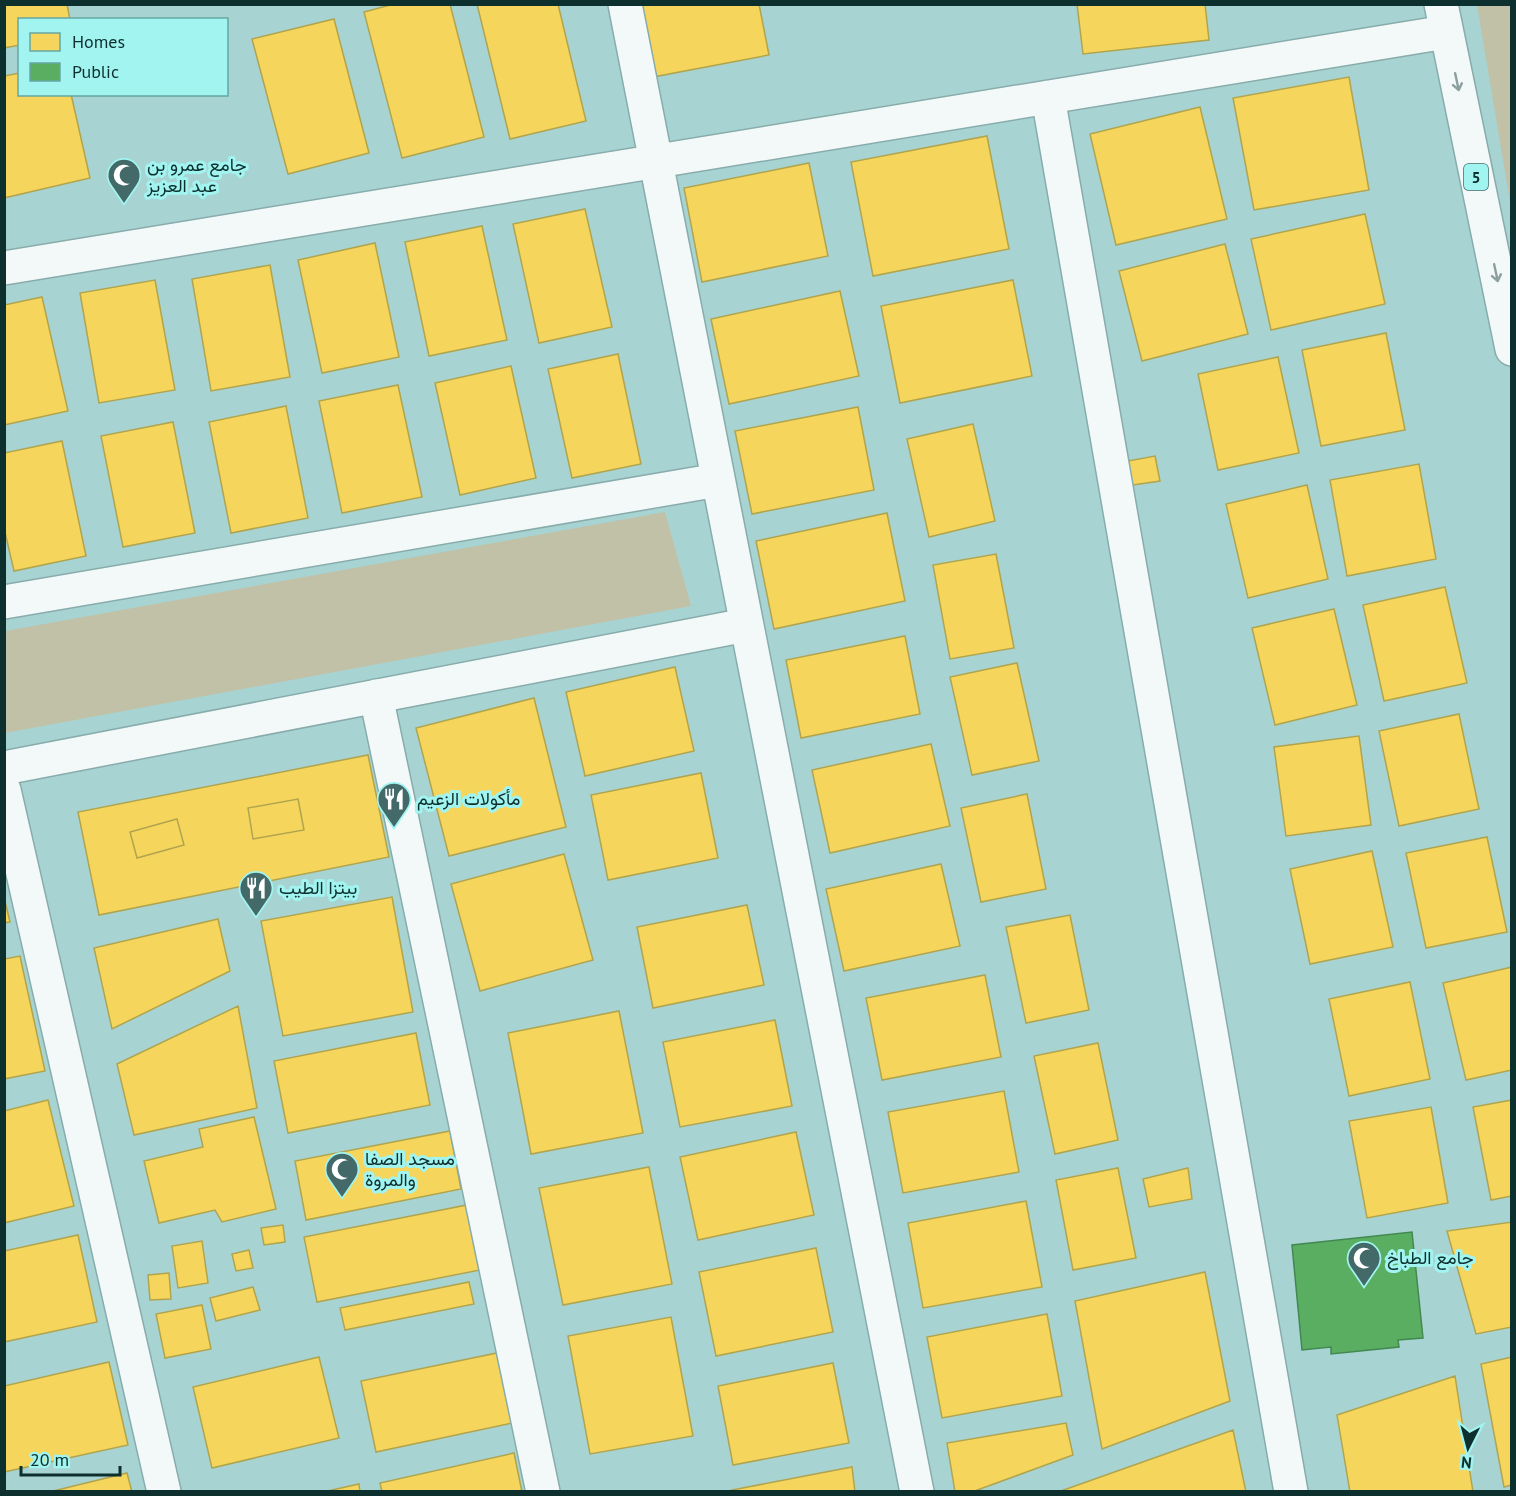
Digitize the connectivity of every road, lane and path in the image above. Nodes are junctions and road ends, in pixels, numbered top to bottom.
1 (625, 4) edge
2 (1444, 18) edge
3 (1048, 97) junction
4 (655, 162) junction
5 (4, 268) edge
6 (1512, 349) edge
7 (717, 480) junction
8 (4, 602) edge
9 (746, 625) junction
10 (376, 696) junction
11 (4, 768) edge
12 (4, 790) edge
13 (164, 1491) edge
14 (543, 1491) edge
15 (917, 1491) edge
16 (1291, 1491) edge

1 - 4 main road
2 - 3 main road
2 -> 6 main road, 5
3 - 4 main road
3 - 16 main road
4 - 5 main road
4 - 7 main road
7 - 8 main road
7 - 9 main road
9 - 10 main road
9 - 15 main road
10 - 11 main road
10 - 14 main road
12 - 13 main road

